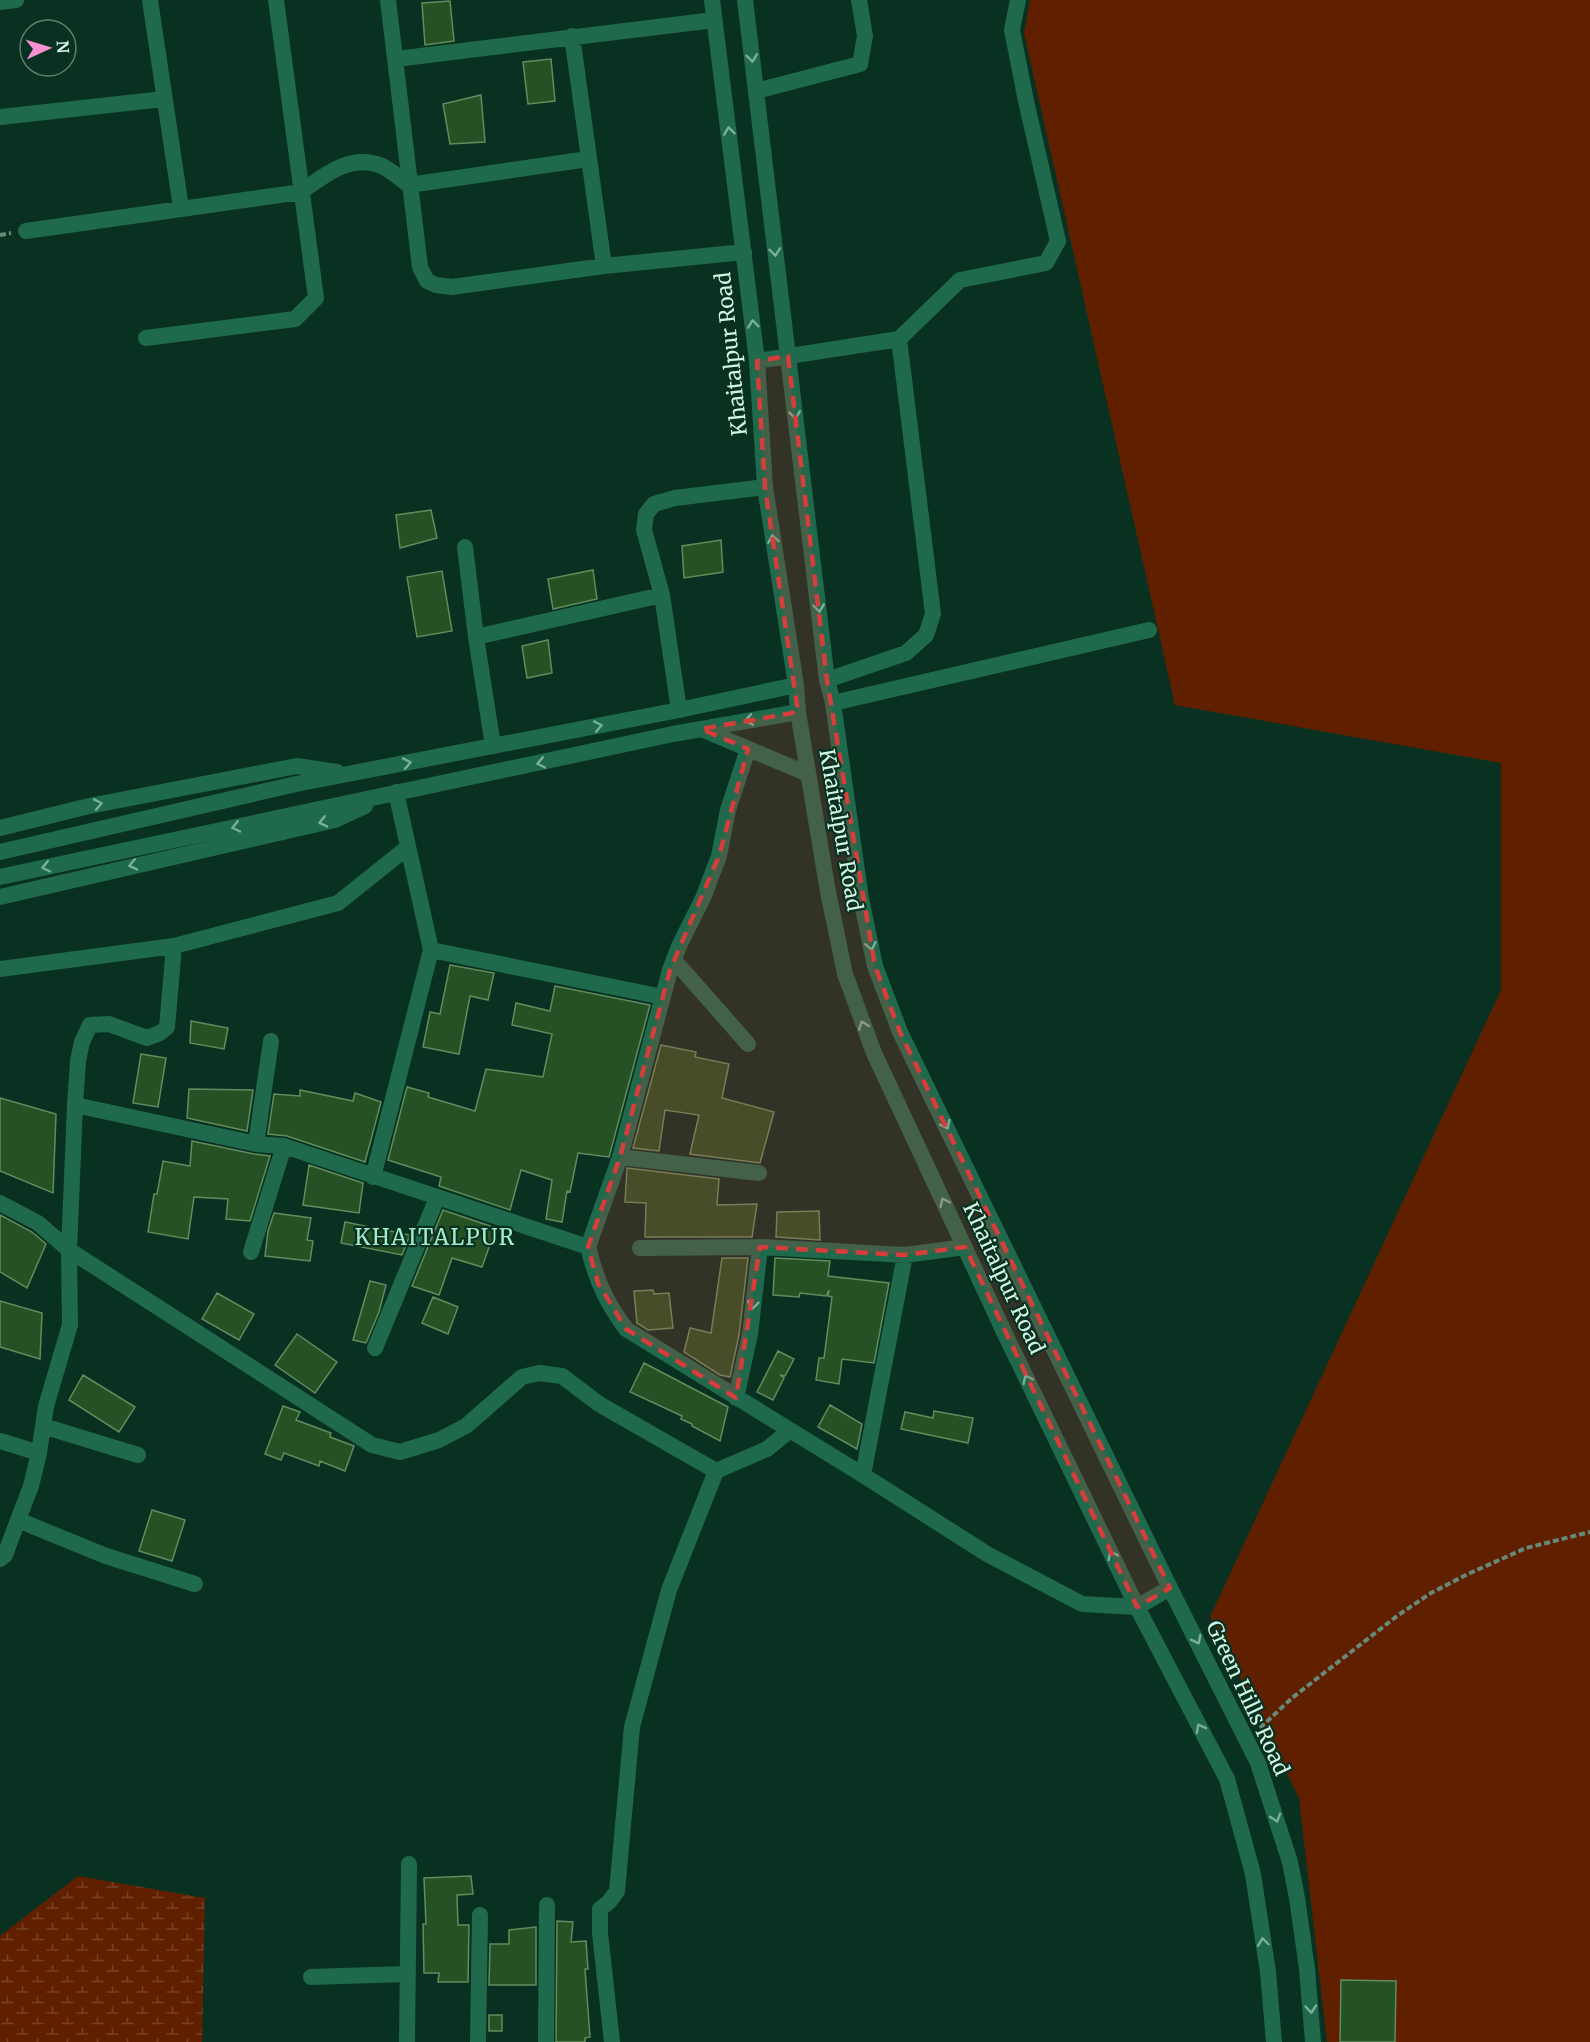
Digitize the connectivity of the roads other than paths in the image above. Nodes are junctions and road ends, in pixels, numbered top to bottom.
1 (16, 0) edge
2 (150, 0) edge
3 (276, 0) edge
4 (388, 0) edge
5 (712, 0) edge
6 (745, 0) edge
7 (860, 0) edge
8 (1018, 0) edge
9 (0, 2) edge
10 (714, 20) junction
11 (572, 36) junction
12 (396, 58) junction
13 (756, 91) junction
14 (164, 99) junction
15 (0, 117) edge
16 (588, 159) junction
17 (409, 185) junction
18 (301, 192) junction
19 (181, 208) junction
20 (26, 231) dead end
21 (744, 252) junction
22 (604, 266) junction
23 (146, 338) dead end
24 (899, 339) junction
25 (788, 356) junction
26 (758, 361) junction
27 (765, 487) junction
28 (465, 547) dead end
29 (662, 595) junction
30 (1149, 630) dead end
31 (476, 637) junction
32 (827, 680) junction
33 (796, 685) junction
34 (833, 703) junction
35 (679, 710) junction
36 (798, 712) junction
37 (700, 729) junction
38 (493, 746) junction
39 (748, 749) junction
40 (349, 774) junction
41 (808, 774) junction
42 (396, 792) junction
43 (0, 828) edge
44 (408, 847) junction
45 (0, 852) edge
46 (0, 877) edge
47 (0, 897) edge
48 (174, 946) junction
49 (431, 950) junction
50 (674, 960) junction
51 (0, 969) edge
52 (663, 997) junction
53 (271, 1041) dead end
54 (748, 1044) dead end
55 (75, 1105) junction
56 (256, 1144) junction
57 (284, 1146) junction
58 (620, 1157) junction
59 (759, 1173) dead end
60 (374, 1177) junction
61 (437, 1198) junction
62 (0, 1203) edge
63 (588, 1247) junction
64 (760, 1247) junction
65 (965, 1247) junction
66 (640, 1248) dead end
67 (69, 1250) junction
68 (251, 1252) dead end
69 (905, 1255) junction
70 (375, 1348) dead end
71 (736, 1398) junction
72 (43, 1426) junction
73 (789, 1431) junction
74 (0, 1441) edge
75 (39, 1453) junction
76 (138, 1455) dead end
77 (716, 1471) junction
78 (863, 1475) junction
79 (18, 1520) junction
80 (0, 1559) edge
81 (195, 1584) dead end
82 (1170, 1588) junction
83 (1137, 1607) junction
84 (409, 1864) dead end
85 (547, 1905) dead end
86 (480, 1916) dead end
87 (407, 1974) junction
88 (311, 1977) dead end
89 (407, 2042) edge
90 (478, 2042) edge
91 (546, 2042) edge
92 (612, 2042) edge
93 (1274, 2042) edge
94 (1313, 2042) edge

1 - 9 street
2 - 14 street
3 - 18 street
4 - 12 street
5 - 10 street, Khaitalpur Road
6 -> 13 street, Khaitalpur Road
7 - 13 street
8 - 24 street
10 - 11 street
21 -> 10 street, Khaitalpur Road
11 - 12 street
11 - 16 street
12 - 17 street
13 -> 25 street, Khaitalpur Road
14 - 15 street
14 - 19 street
16 - 17 street
16 - 22 street
17 - 18 street
17 - 22 street
18 - 19 street
18 - 23 street
19 - 20 street
21 - 22 street
26 -> 21 street, Khaitalpur Road
24 - 25 street
24 - 32 street
25 - 26 street
25 -> 32 street, Khaitalpur Road
26 - 27 street, Khaitalpur Road
27 - 29 street
33 -> 27 street, Khaitalpur Road
28 - 31 street
29 - 31 street
29 - 35 street
30 - 34 street
31 - 38 street
32 - 34 street, Khaitalpur Road
33 - 35 street
33 - 36 street, Khaitalpur Road
34 -> 82 street, Khaitalpur Road
38 -> 35 street
36 -> 37 street
36 - 41 street, Khaitalpur Road
37 - 39 street
37 -> 42 street
40 -> 38 street
39 - 41 street
39 - 50 street
43 -> 40 street
40 - 45 street
65 -> 41 street, Khaitalpur Road
42 - 44 street
42 -> 46 street
42 -> 47 street
44 - 48 street
44 - 49 street
48 - 51 street
48 - 55 street
49 - 52 street
49 - 60 street
50 - 52 street
50 - 54 street
52 - 58 street
53 - 56 street
55 - 56 street
55 - 67 street
56 - 57 street
57 - 60 street
57 - 68 street
58 - 59 street
58 - 63 street
60 - 61 street
61 - 63 street
61 - 70 street
62 - 67 street
63 - 71 street
64 - 66 street
64 - 69 street
64 -> 71 street
65 - 69 street
83 -> 65 street, Khaitalpur Road
67 - 72 street
67 - 77 street
69 - 78 street
71 - 73 street
72 - 75 street
72 - 76 street
73 - 77 street
73 - 78 street
74 - 75 street
75 - 79 street
77 - 92 street
78 - 83 street
79 - 80 street
79 - 81 street
82 - 83 street
82 -> 94 street, Green Hills Road
93 -> 83 street
84 - 87 street
85 - 91 street
86 - 90 street
87 - 88 street
87 - 89 street

